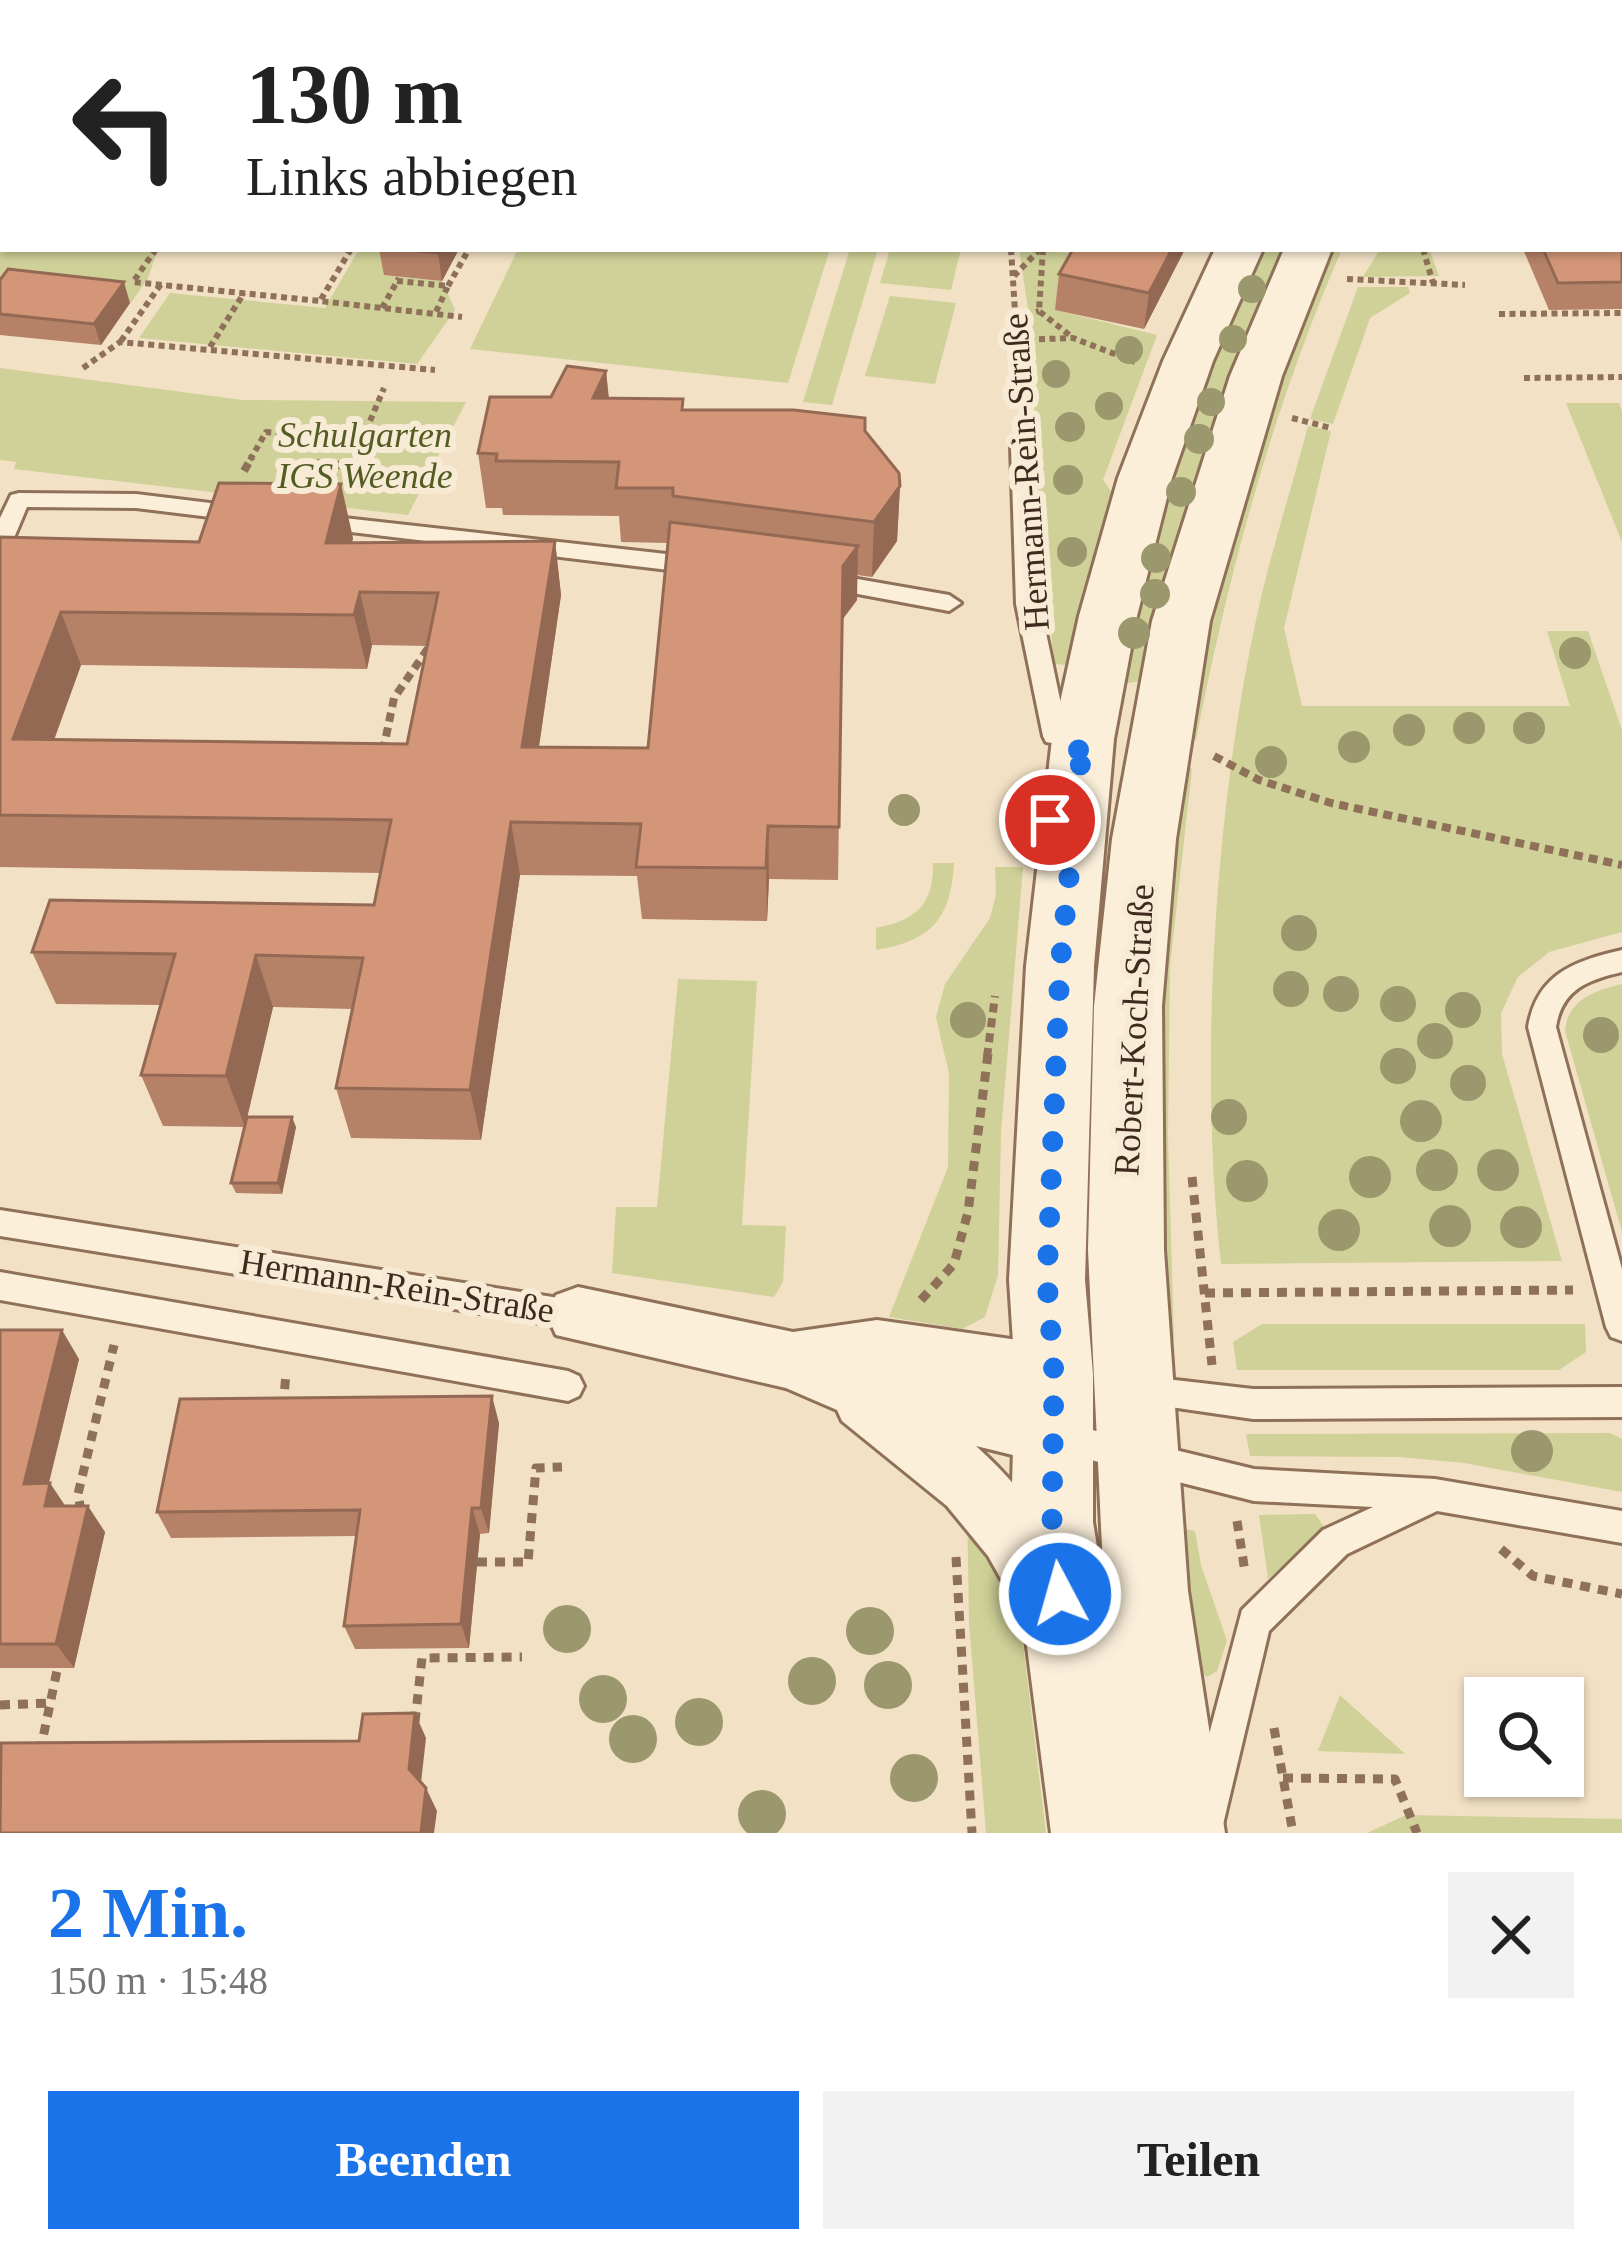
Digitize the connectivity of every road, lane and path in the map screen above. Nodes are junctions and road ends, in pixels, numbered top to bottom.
1 (154, 252) edge
2 (349, 252) edge
3 (467, 252) edge
4 (1010, 252) edge
5 (1038, 252) edge
6 (1041, 252) edge
7 (1238, 252) edge
8 (1424, 252) edge
9 (1336, 273) edge
10 (1013, 277) junction
11 (161, 284) junction
12 (1434, 284) junction
13 (1465, 285) dead end
14 (448, 286) junction
15 (244, 293) junction
16 (320, 301) junction
17 (382, 308) junction
18 (1039, 311) junction
19 (1622, 313) edge
20 (435, 314) junction
21 (1499, 314) dead end
22 (462, 317) dead end
23 (1016, 318) junction
24 (1073, 338) junction
25 (1018, 340) junction
26 (120, 342) junction
27 (210, 347) junction
28 (83, 368) dead end
29 (1153, 368) dead end
30 (435, 370) dead end
31 (1622, 377) edge
32 (1524, 378) dead end
33 (384, 388) dead end
34 (1300, 398) dead end
35 (1292, 418) junction
36 (1331, 428) dead end
37 (1286, 439) dead end
38 (362, 440) junction
39 (1022, 446) joint
40 (244, 470) dead end
41 (301, 492) edge
42 (0, 545) edge
43 (735, 570) edge
44 (804, 578) edge
45 (949, 603) dead end
46 (430, 645) edge
47 (1218, 732) dead end
48 (1083, 739) junction
49 (1214, 755) junction
50 (379, 771) edge
51 (1211, 778) dead end
52 (1622, 865) edge
53 (1622, 961) edge
54 (999, 974) dead end
55 (1191, 1162) dead end
56 (0, 1223) edge
57 (0, 1286) edge
58 (1611, 1289) junction
59 (1205, 1293) junction
60 (123, 1308) junction
61 (578, 1315) joint
62 (1622, 1327) edge
63 (289, 1337) junction
64 (836, 1364) junction
65 (568, 1386) dead end
66 (1622, 1402) edge
67 (1217, 1403) junction
68 (1053, 1405) junction
69 (1136, 1423) junction
70 (281, 1425) edge
71 (952, 1466) junction
72 (562, 1467) dead end
73 (1231, 1479) junction
74 (1435, 1495) junction
75 (1622, 1527) edge
76 (86, 1532) edge
77 (477, 1562) dead end
78 (1254, 1622) junction
79 (1064, 1631) junction
80 (522, 1657) dead end
81 (60, 1658) edge
82 (50, 1703) junction
83 (0, 1706) edge
84 (412, 1742) edge
85 (37, 1767) edge
86 (1283, 1778) junction
87 (972, 1833) edge
88 (1096, 1833) edge
89 (1180, 1833) edge
90 (1202, 1833) edge
91 (1293, 1833) edge
92 (1417, 1833) edge

1 - 11 path
2 - 16 path
3 - 14 path
4 - 10 path, Hermann-Rein-Straße
5 - 10 path
6 - 18 path
7 - 48 street, Robert-Koch-Straße
8 - 12 path
9 - 12 path
9 - 69 street, Robert-Koch-Straße
10 - 23 path, Hermann-Rein-Straße
11 - 15 path
11 - 26 path
12 - 13 path
14 - 17 path
14 - 20 path
15 - 16 path
15 - 27 path
16 - 17 path
17 - 20 path
18 - 23 path
18 - 24 path
19 - 21 path
20 - 22 path
23 - 25 path, Hermann-Rein-Straße
24 - 25 path
24 - 29 path
25 - 39 path, Hermann-Rein-Straße
26 - 27 path
26 - 28 path
27 - 30 path
31 - 32 path
33 - 38 path
34 - 35 path
35 - 36 path
35 - 37 path
38 - 40 path
38 - 41 path
39 - 48 lane, Hermann-Rein-Straße
42 - 43 lane
44 - 45 lane
46 - 50 path
47 - 49 path
48 - 68 street, Robert-Koch-Straße
49 - 51 path
49 - 52 path
53 - 58 lane
54 - 64 path
55 - 59 path
56 - 61 lane, Hermann-Rein-Straße
57 - 60 lane
58 - 59 path
58 - 62 lane
59 - 67 path
60 - 63 lane
60 - 76 path
61 - 64 street, Hermann-Rein-Straße
63 - 65 lane
63 - 70 path
64 - 68 street, Hermann-Rein-Straße
64 - 71 street, Hermann-Rein-Straße
66 - 67 lane
67 - 69 lane
68 - 69 lane
68 - 69 lane
68 - 79 street, Robert-Koch-Straße
69 - 73 lane
69 - 89 street, Robert-Koch-Straße
71 - 79 street, Hermann-Rein-Straße
71 - 87 path
72 - 77 path
73 - 74 lane
73 - 78 path
74 - 75 lane
74 - 78 lane
78 - 86 path
78 - 90 lane
79 - 88 street, Robert-Koch-Straße
80 - 84 path
81 - 82 path
82 - 83 path
82 - 85 path
86 - 91 path
86 - 92 path

